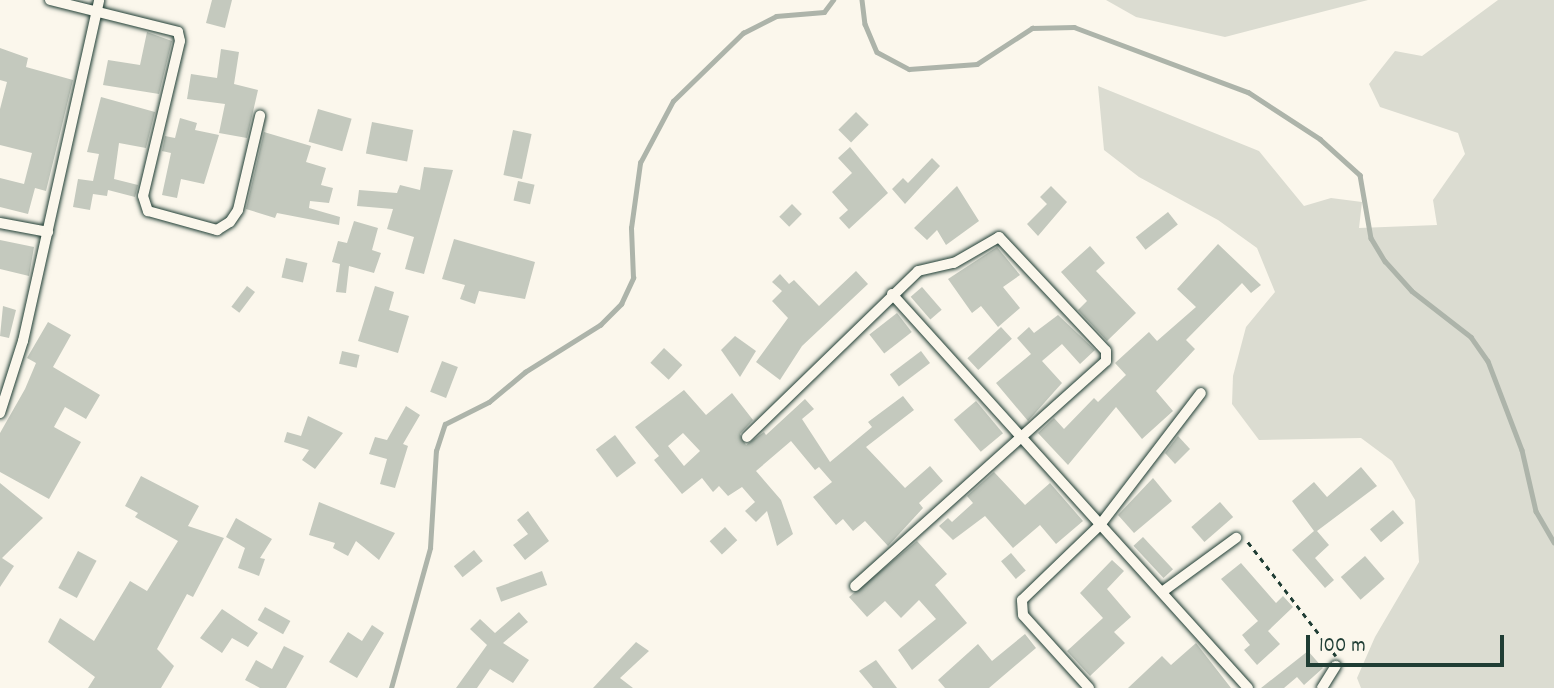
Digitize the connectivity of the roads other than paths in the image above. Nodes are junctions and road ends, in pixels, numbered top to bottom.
1 (50, 0) edge
2 (98, 6) edge
3 (260, 116) dead end
4 (0, 223) edge
5 (48, 232) junction
6 (892, 295) junction
7 (1201, 393) dead end
8 (0, 413) edge
9 (747, 437) dead end
10 (1020, 438) junction
11 (1100, 525) junction
12 (1236, 538) road end
13 (855, 586) dead end
14 (1162, 592) junction
15 (1336, 666) road end
16 (1089, 688) edge
17 (1248, 688) edge
18 (1322, 688) edge

1 - 2 street
2 - 3 street
2 - 5 street
4 - 5 street
5 - 8 street
6 - 9 street
6 - 10 street
6 - 10 street
7 - 11 street
10 - 11 street
10 - 13 street
11 - 14 street
11 - 16 street
12 - 14 street
14 - 17 street
15 - 18 street

